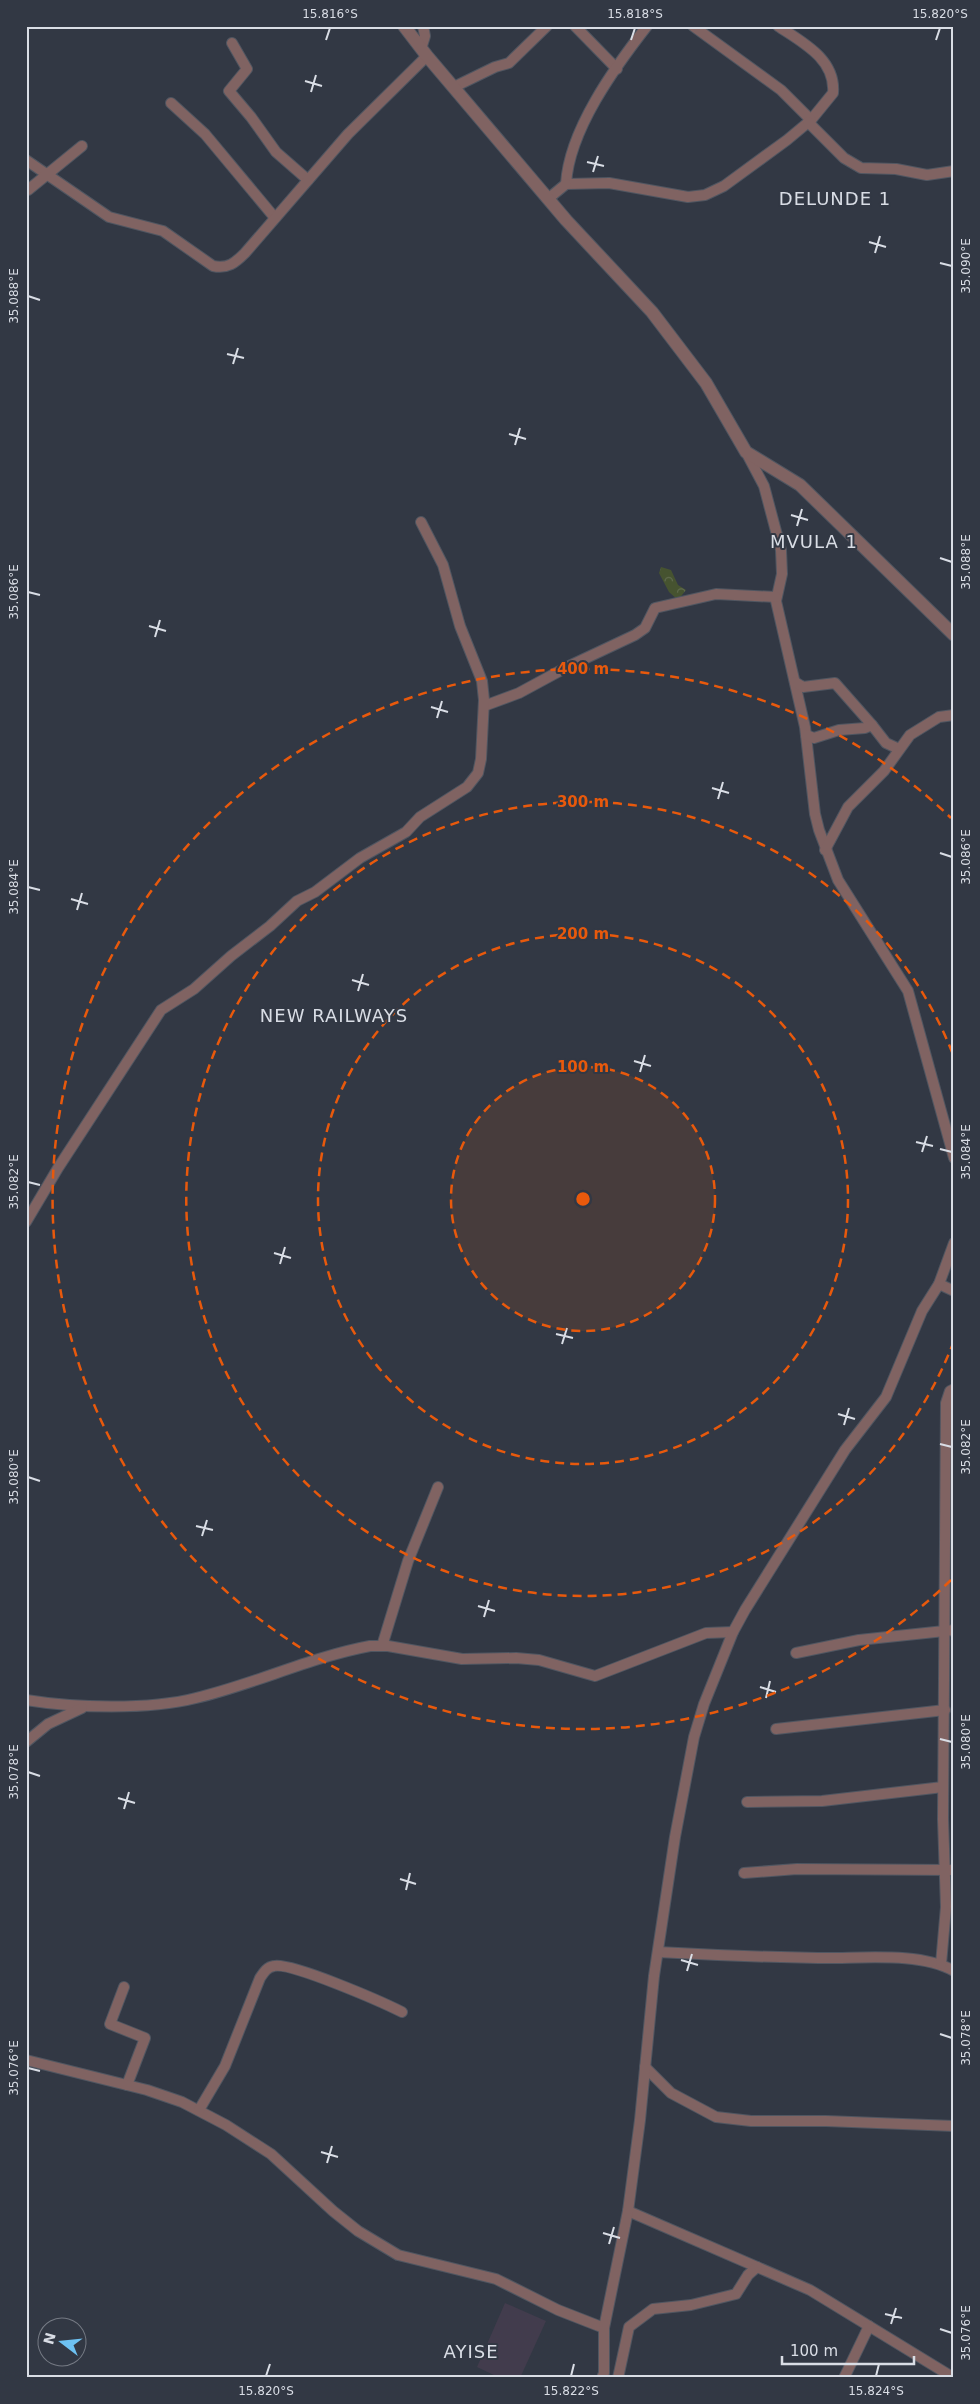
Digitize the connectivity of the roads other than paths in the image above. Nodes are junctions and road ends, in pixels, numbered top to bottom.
1 (404, 26) edge
2 (423, 26) edge
3 (547, 26) edge
4 (575, 26) edge
5 (647, 26) edge
6 (693, 26) edge
7 (778, 26) edge
8 (232, 43) dead end
9 (424, 53) junction
10 (617, 69) junction
11 (454, 87) junction
12 (171, 103) dead end
13 (809, 121) junction
14 (82, 146) dead end
15 (26, 160) edge
16 (954, 171) edge
17 (48, 174) junction
18 (308, 180) junction
19 (566, 184) junction
20 (28, 190) dead end
21 (549, 198) junction
22 (274, 218) junction
23 (746, 452) junction
24 (421, 522) dead end
25 (776, 597) junction
26 (954, 634) edge
27 (795, 682) junction
28 (484, 706) junction
29 (954, 714) edge
30 (872, 725) junction
31 (806, 735) junction
32 (899, 749) junction
33 (825, 850) junction
34 (954, 1158) edge
35 (26, 1222) edge
36 (954, 1243) edge
37 (939, 1284) junction
38 (954, 1291) edge
39 (954, 1389) edge
40 (950, 1469) edge
41 (438, 1487) dead end
42 (950, 1548) edge
43 (949, 1631) edge
44 (733, 1632) junction
45 (382, 1646) junction
46 (796, 1653) dead end
47 (26, 1700) edge
48 (86, 1706) junction
49 (945, 1710) junction
50 (776, 1729) dead end
51 (26, 1742) edge
52 (943, 1787) junction
53 (747, 1802) dead end
54 (950, 1870) edge
55 (744, 1873) dead end
56 (658, 1952) junction
57 (946, 1958) edge
58 (954, 1971) edge
59 (124, 1987) dead end
60 (402, 2012) dead end
61 (26, 2060) edge
62 (645, 2067) junction
63 (127, 2085) junction
64 (199, 2110) junction
65 (954, 2126) edge
66 (628, 2211) junction
67 (757, 2267) junction
68 (869, 2326) junction
69 (604, 2328) junction
70 (602, 2378) edge
71 (618, 2378) edge
72 (844, 2378) edge
73 (954, 2378) edge

1 - 9 street
2 - 9 street
3 - 11 street
4 - 10 street
5 - 10 street
6 - 13 street
7 - 13 street
8 - 18 street
9 - 11 street
9 - 18 street
10 - 19 street
11 - 21 street
12 - 22 street
13 - 16 street
13 - 19 street
14 - 17 street
15 - 17 street
17 - 20 street
17 - 22 street
18 - 22 street
19 - 21 street
21 - 23 street
23 - 25 street
23 - 26 street
24 - 28 street
25 - 27 street
25 - 28 street
27 - 30 street
27 - 31 street
28 - 35 street
29 - 32 street
30 - 31 street
30 - 32 street
31 - 33 street
32 - 33 street
33 - 34 street
36 - 37 street
37 - 38 street
37 - 44 street
39 - 40 street
40 - 42 street
41 - 45 street
42 - 43 street
43 - 46 street
43 - 49 street
44 - 45 street
44 - 56 street
45 - 48 street
47 - 48 street
48 - 51 street
49 - 50 street
49 - 52 street
52 - 53 street
52 - 54 street
54 - 55 street
54 - 57 street
56 - 57 street
56 - 62 street
57 - 58 street
59 - 63 street
60 - 64 street
61 - 63 street
62 - 65 street
62 - 66 street
63 - 64 street
64 - 69 street
66 - 67 street
66 - 69 street
67 - 68 street
67 - 71 street
68 - 72 street
68 - 73 street
69 - 70 street

